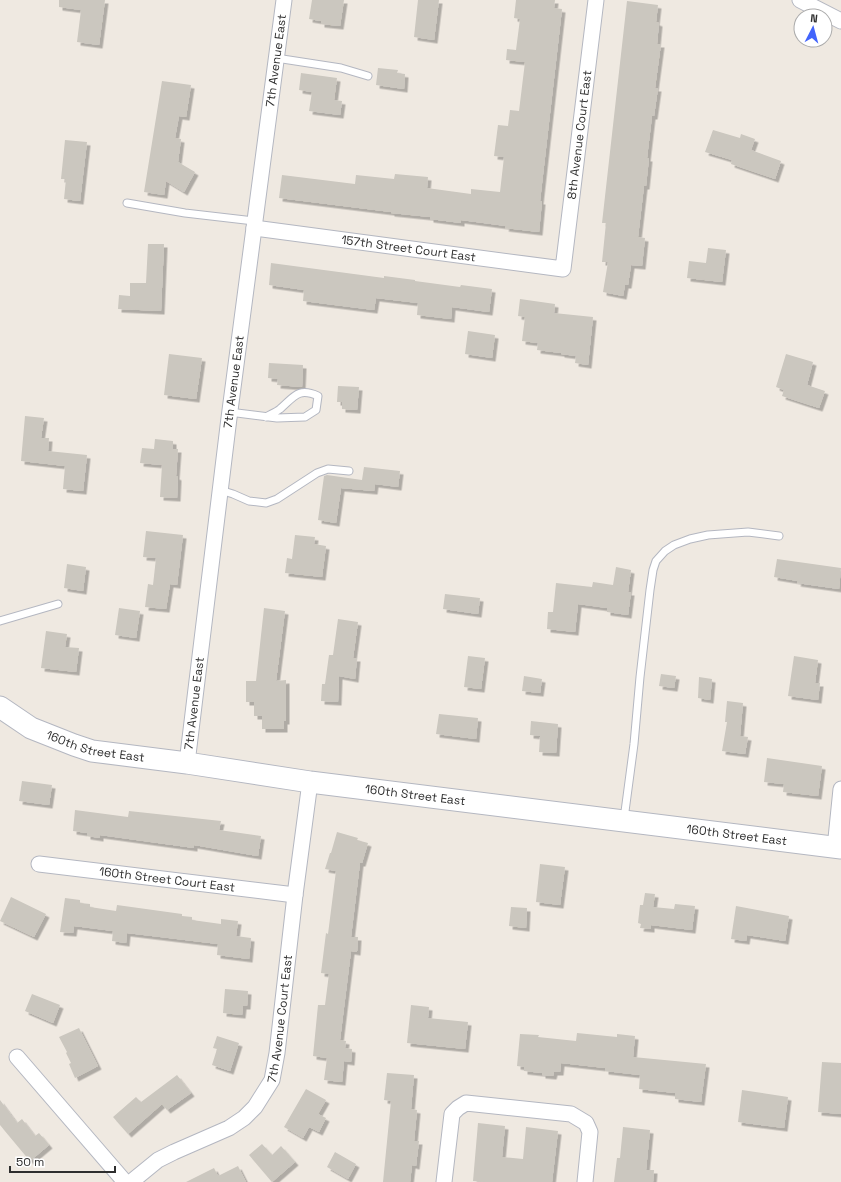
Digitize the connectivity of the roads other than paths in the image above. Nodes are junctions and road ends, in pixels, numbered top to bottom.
1 (284, 0) edge
2 (596, 0) edge
3 (800, 0) edge
4 (841, 21) edge
5 (276, 58) junction
6 (368, 76) dead end
7 (127, 202) dead end
8 (254, 225) junction
9 (563, 269) joint
10 (229, 412) junction
11 (266, 417) junction
12 (349, 471) dead end
13 (220, 490) junction
14 (779, 536) dead end
15 (58, 604) dead end
16 (0, 621) edge
17 (0, 707) edge
18 (187, 763) junction
19 (310, 782) junction
20 (841, 789) edge
21 (624, 821) junction
22 (838, 848) edge
23 (39, 864) dead end
24 (295, 895) junction
25 (17, 1057) dead end
26 (125, 1182) edge
27 (131, 1182) edge
28 (444, 1182) edge
29 (585, 1182) edge

1 - 5 street, 7th Avenue East
2 - 9 street, 8th Avenue Court East
3 - 4 street
5 - 6 lane
5 - 8 street, 7th Avenue East
7 - 8 lane
8 - 9 street, 157th Street Court East
8 - 10 street, 7th Avenue East
10 - 11 lane
10 - 13 street, 7th Avenue East
11 - 11 lane
12 - 13 lane
13 - 18 street, 7th Avenue East
14 - 21 lane
15 - 16 lane
17 - 18 street, 160th Street East
18 - 19 street, 160th Street East
19 - 21 street, 160th Street East
19 - 24 street, 7th Avenue Court East
20 - 22 street
21 - 22 street, 160th Street East
23 - 24 street, 160th Street Court East
24 - 27 street, 7th Avenue Court East
25 - 26 street
28 - 29 street

